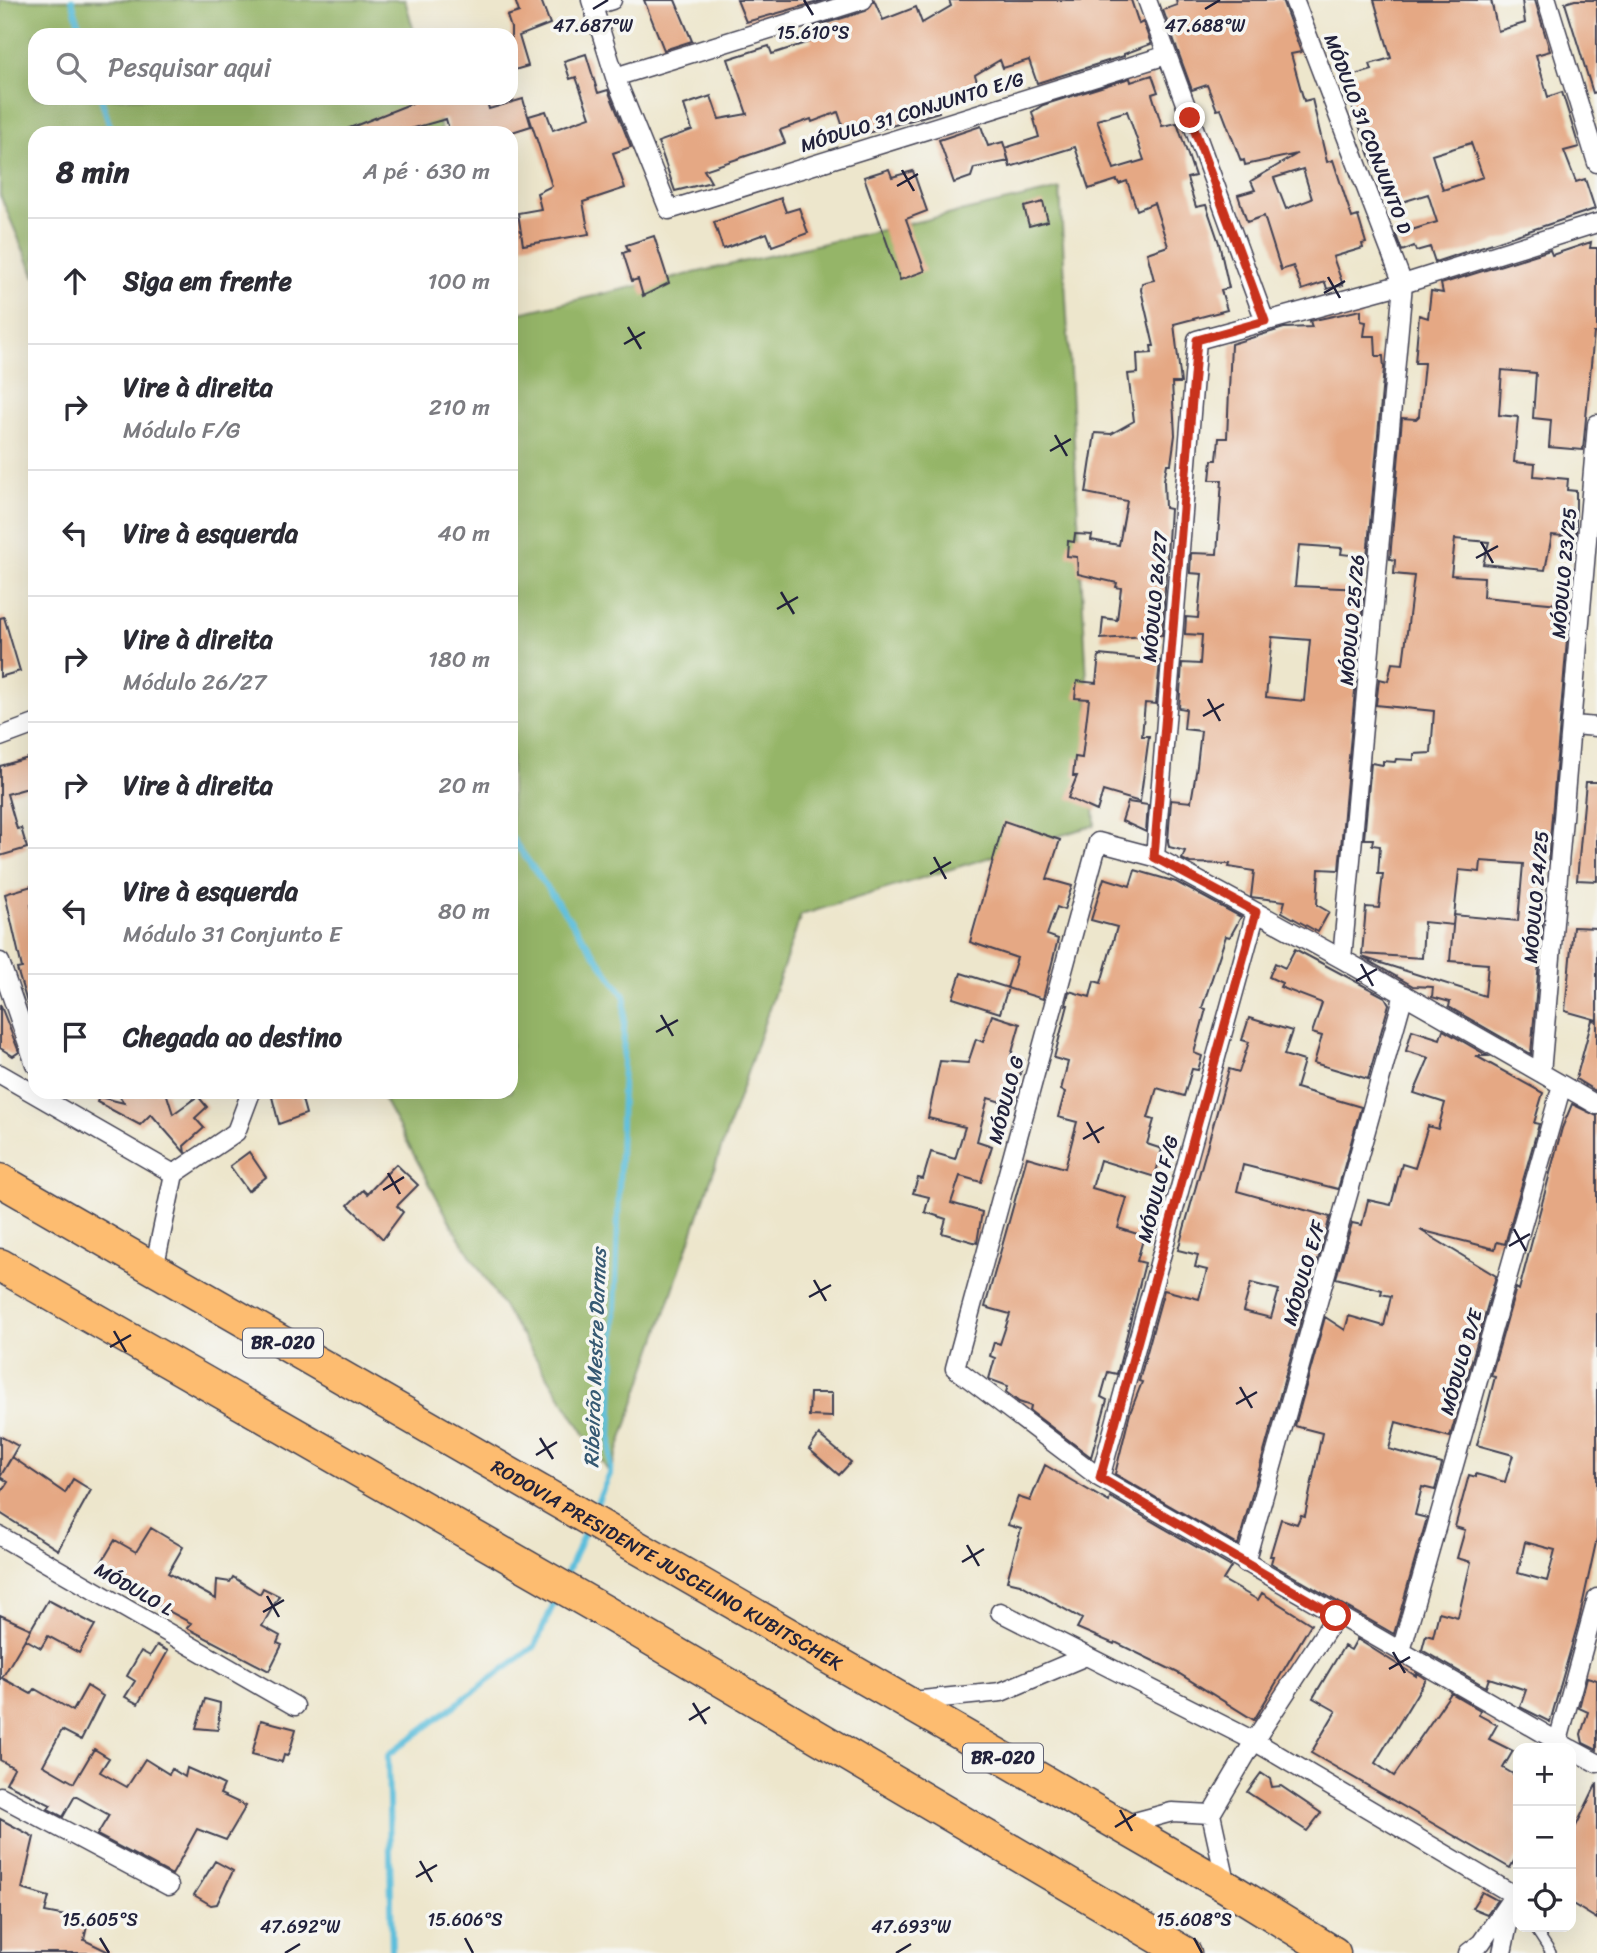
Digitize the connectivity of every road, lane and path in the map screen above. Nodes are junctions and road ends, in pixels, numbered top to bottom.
1 (612, 0) edge
2 (863, 0) edge
3 (1147, 0) edge
4 (1294, 0) edge
5 (1547, 0) edge
6 (592, 3) edge
7 (1167, 55) junction
8 (615, 77) junction
9 (1597, 163) edge
10 (1597, 223) edge
11 (1403, 284) junction
12 (1265, 321) junction
13 (1597, 424) edge
14 (1573, 725) junction
15 (28, 727) edge
16 (1597, 727) edge
17 (0, 737) edge
18 (1154, 857) junction
19 (1256, 912) junction
20 (1342, 959) junction
21 (0, 962) edge
22 (1404, 994) junction
23 (28, 1044) edge
24 (1541, 1073) junction
25 (0, 1074) edge
26 (1562, 1085) junction
27 (28, 1087) edge
28 (51, 1099) edge
29 (248, 1099) edge
30 (1597, 1105) edge
31 (174, 1174) junction
32 (0, 1180) edge
33 (0, 1265) edge
34 (154, 1269) junction
35 (1100, 1478) junction
36 (0, 1536) edge
37 (1245, 1563) junction
38 (1597, 1598) edge
39 (1000, 1612) dead end
40 (1336, 1616) junction
41 (1401, 1651) junction
42 (1086, 1656) junction
43 (905, 1702) junction
44 (295, 1706) dead end
45 (1254, 1741) junction
46 (1557, 1743) edge
47 (1570, 1743) edge
48 (1576, 1753) edge
49 (1597, 1763) edge
50 (0, 1796) edge
51 (1211, 1814) junction
52 (1121, 1826) junction
53 (169, 1886) dead end
54 (1227, 1887) junction
55 (1513, 1892) edge
56 (1513, 1899) edge
57 (1513, 1910) edge
58 (1537, 1932) edge
59 (1185, 1953) edge
60 (1334, 1953) edge
61 (1468, 1953) edge
62 (1502, 1953) edge
63 (1551, 1953) edge

1 - 6 street
2 - 8 street
3 - 7 street
4 - 11 street, MÓDULO 31 CONJUNTO D
5 - 9 street
6 - 8 street
7 - 8 street, MÓDULO 31 CONJUNTO E/G
7 - 12 street
10 - 11 street
11 - 12 street
11 - 20 street, MÓDULO 25/26
12 - 18 street, MÓDULO 26/27
13 - 14 street, MÓDULO 23/25
14 - 16 street
14 - 24 street, MÓDULO 24/25
15 - 17 street
18 - 19 street
18 - 35 street, MÓDULO G
19 - 20 street
19 - 35 street, MÓDULO F/G
20 - 22 street
21 - 23 street
22 - 24 street
22 - 37 street, MÓDULO E/F
24 - 26 street
25 - 27 street
26 - 30 street
26 - 41 street, MÓDULO D/E
28 - 31 street
29 - 31 street
31 - 34 street
32 - 34 highway, RODOVIA PRESIDENTE JUSCELINO KUBITSCHEK / BR-020
33 - 59 highway
34 - 43 highway, RODOVIA PRESIDENTE JUSCELINO KUBITSCHEK / BR-020
35 - 37 street
36 - 44 street, MÓDULO L
37 - 40 street
38 - 47 street
39 - 42 street
40 - 41 street
40 - 45 street
41 - 46 street
42 - 43 street
42 - 45 street
43 - 52 highway, RODOVIA PRESIDENTE JUSCELINO KUBITSCHEK / BR-020
45 - 51 street
45 - 55 street
48 - 49 street
50 - 53 street
51 - 52 street
51 - 54 street
52 - 54 highway, RODOVIA PRESIDENTE JUSCELINO KUBITSCHEK / BR-020
54 - 60 highway, RODOVIA PRESIDENTE JUSCELINO KUBITSCHEK / BR-020
56 - 61 street
57 - 62 street
58 - 63 lane

